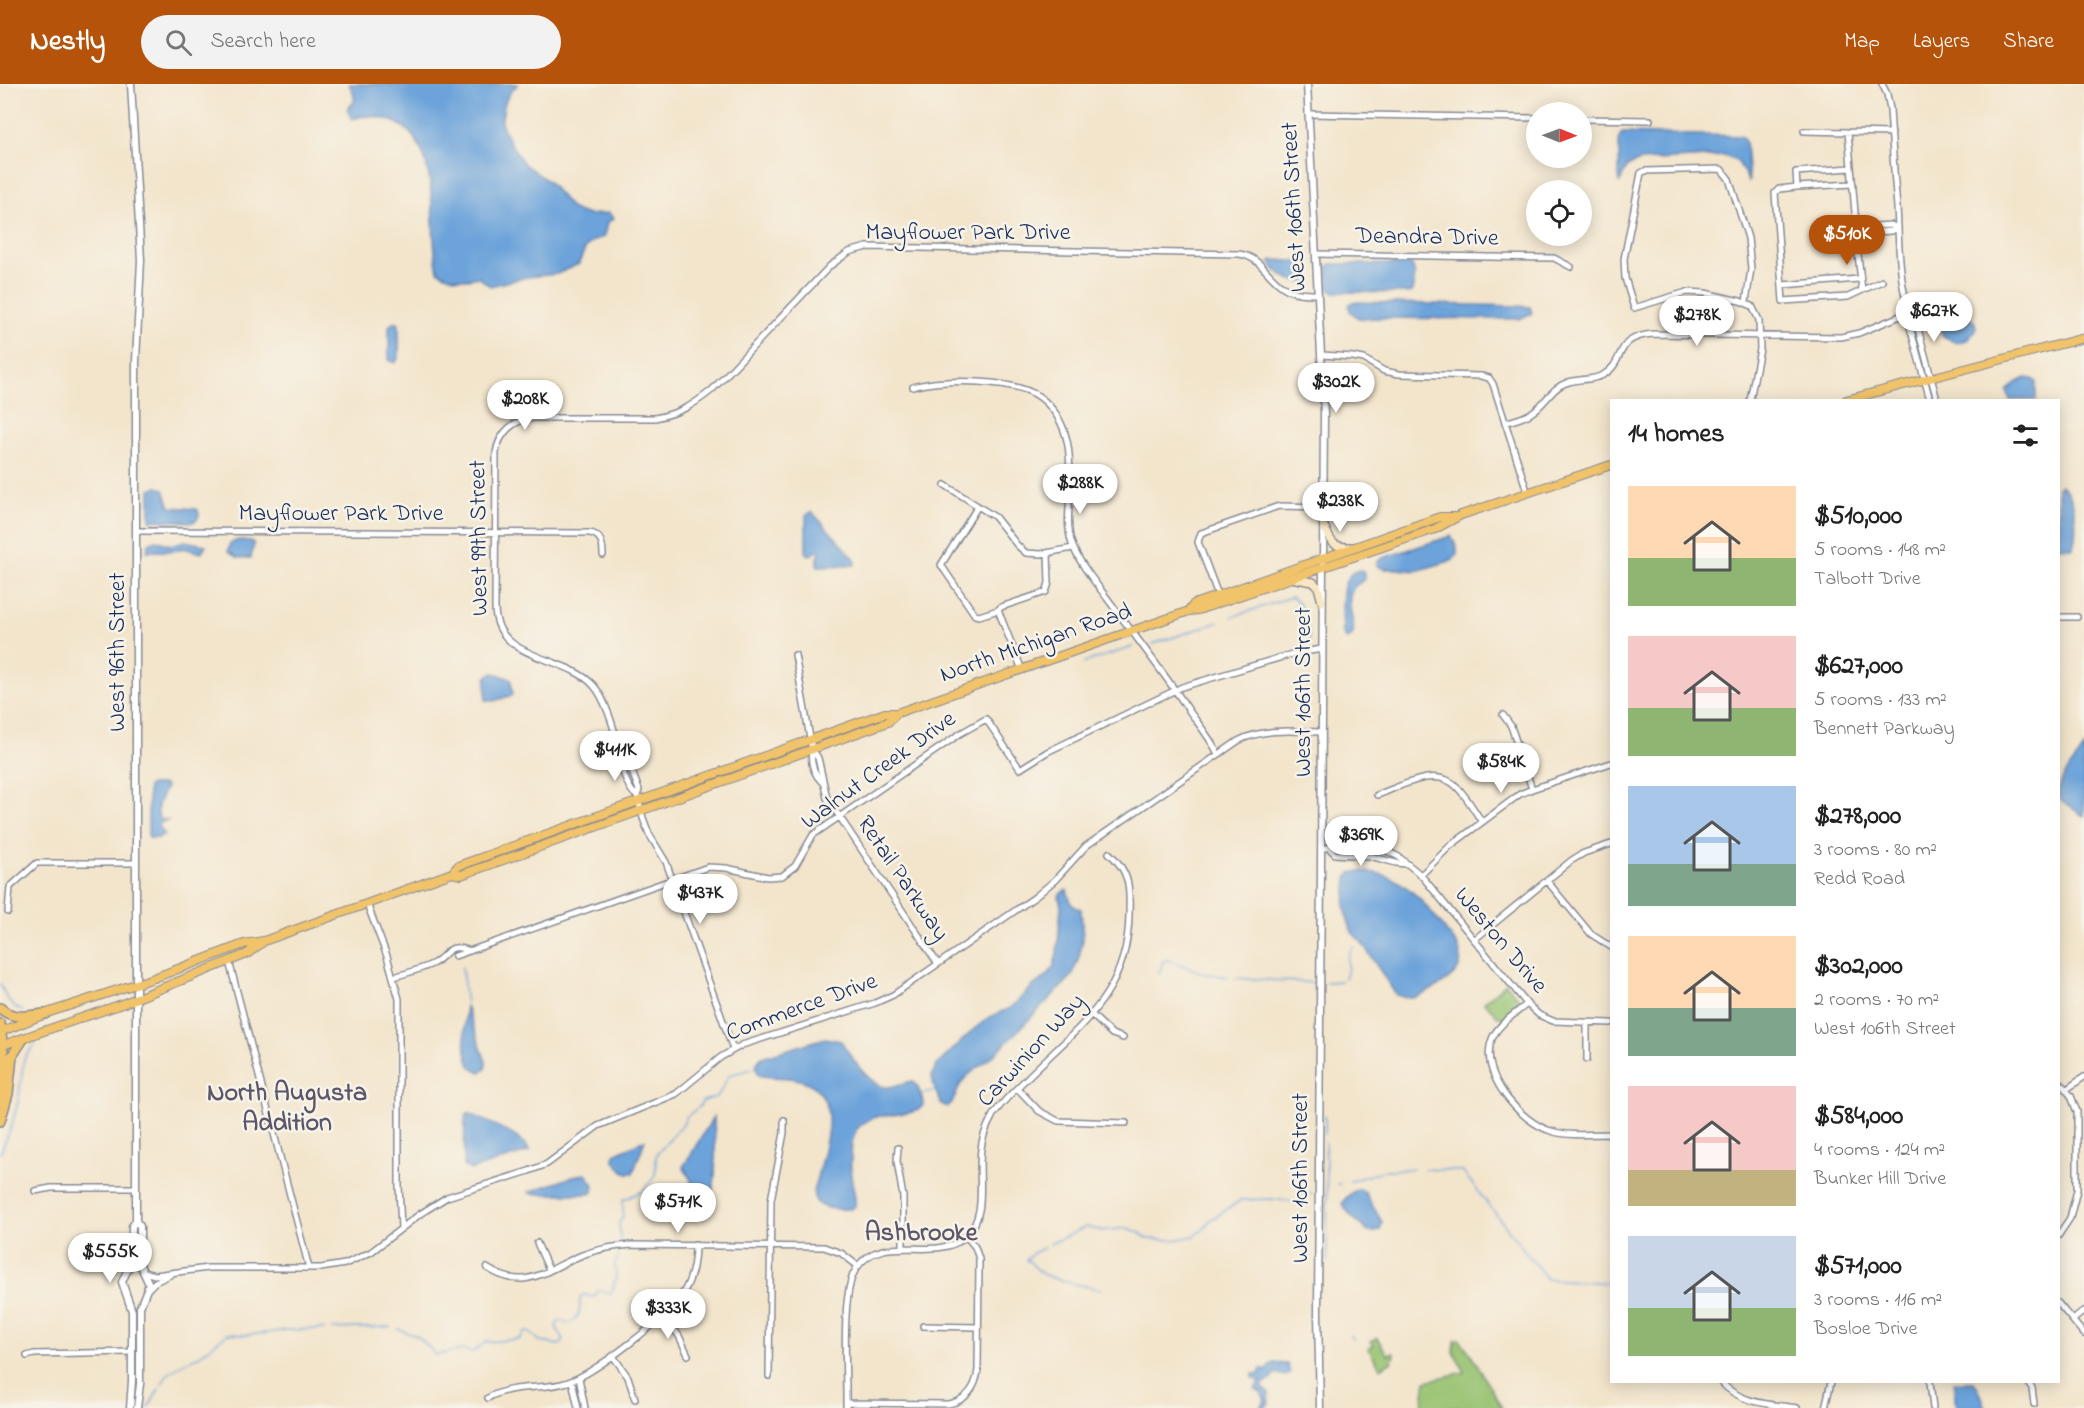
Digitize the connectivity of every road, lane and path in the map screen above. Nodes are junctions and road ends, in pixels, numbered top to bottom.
1 (131, 84) edge
2 (1307, 84) edge
3 (1882, 84) edge
4 (1308, 114) junction
5 (1526, 118) edge
6 (1592, 119) edge
7 (1650, 120) dead end
8 (1804, 131) dead end
9 (1848, 132) junction
10 (1892, 133) junction
11 (1851, 168) junction
12 (1853, 183) junction
13 (1797, 187) junction
14 (1898, 228) junction
15 (1859, 230) junction
16 (1316, 254) junction
17 (1571, 267) dead end
18 (1859, 279) junction
19 (1882, 281) dead end
20 (1782, 285) junction
21 (1862, 290) junction
22 (1318, 294) junction
23 (1746, 302) junction
24 (1910, 312) junction
25 (1761, 336) junction
26 (2084, 338) edge
27 (1322, 355) junction
28 (1928, 380) junction
29 (913, 387) dead end
30 (1750, 399) edge
31 (1850, 399) edge
32 (1930, 399) edge
33 (1937, 399) edge
34 (633, 419) joint
35 (1505, 423) junction
36 (1610, 465) edge
37 (945, 485) dead end
38 (1527, 491) junction
39 (978, 506) junction
40 (1323, 507) junction
41 (1455, 517) junction
42 (1323, 524) junction
43 (136, 531) junction
44 (495, 532) junction
45 (1355, 547) junction
46 (1073, 548) junction
47 (1048, 553) junction
48 (603, 555) dead end
49 (1323, 562) junction
50 (1291, 578) junction
51 (1218, 596) junction
52 (1322, 602) junction
53 (998, 609) junction
54 (1189, 610) junction
55 (2060, 617) edge
56 (2077, 617) dead end
57 (1131, 631) junction
58 (1322, 649) junction
59 (795, 655) dead end
60 (1022, 670) junction
61 (1175, 690) junction
62 (897, 714) junction
63 (1503, 715) dead end
64 (1322, 732) junction
65 (810, 740) junction
66 (812, 749) junction
67 (1218, 754) junction
68 (1610, 763) edge
69 (1532, 789) junction
70 (1377, 795) dead end
71 (638, 799) junction
72 (641, 811) junction
73 (838, 817) junction
74 (1482, 822) junction
75 (1610, 844) edge
76 (1321, 848) junction
77 (1329, 848) junction
78 (1109, 853) dead end
79 (136, 863) junction
80 (1406, 864) junction
81 (452, 873) junction
82 (1421, 875) junction
83 (672, 879) junction
84 (1547, 881) junction
85 (367, 904) junction
86 (8, 912) dead end
87 (1475, 939) junction
88 (264, 941) junction
89 (1610, 947) edge
90 (471, 951) junction
91 (456, 956) dead end
92 (229, 961) junction
93 (938, 964) junction
94 (394, 977) junction
95 (135, 985) junction
96 (135, 998) junction
97 (1527, 1004) junction
98 (0, 1008) edge
99 (45, 1014) junction
100 (1091, 1014) junction
101 (1587, 1022) junction
102 (1610, 1023) edge
103 (0, 1029) edge
104 (1123, 1038) dead end
105 (23, 1039) junction
106 (2, 1046) edge
107 (733, 1049) junction
108 (1587, 1059) dead end
109 (2084, 1077) edge
110 (2060, 1082) edge
111 (1017, 1088) junction
112 (2067, 1089) junction
113 (0, 1102) edge
114 (784, 1120) dead end
115 (0, 1121) edge
116 (1126, 1124) dead end
117 (1610, 1134) edge
118 (898, 1148) dead end
119 (136, 1188) junction
120 (2080, 1190) edge
121 (35, 1191) dead end
122 (136, 1221) junction
123 (401, 1229) junction
124 (2060, 1233) edge
125 (966, 1236) junction
126 (537, 1243) dead end
127 (695, 1245) junction
128 (771, 1246) junction
129 (903, 1247) junction
130 (858, 1266) junction
131 (309, 1268) junction
132 (487, 1268) dead end
133 (549, 1270) junction
134 (143, 1272) junction
135 (127, 1273) junction
136 (170, 1275) junction
137 (146, 1292) junction
138 (126, 1294) junction
139 (2060, 1305) edge
140 (2084, 1311) edge
141 (664, 1315) junction
142 (2073, 1320) junction
143 (923, 1326) dead end
144 (978, 1327) junction
145 (2084, 1334) edge
146 (132, 1352) junction
147 (688, 1355) dead end
148 (27, 1356) dead end
149 (613, 1356) junction
150 (769, 1376) dead end
151 (576, 1379) junction
152 (1722, 1383) edge
153 (1831, 1383) edge
154 (1930, 1383) edge
155 (2029, 1383) edge
156 (488, 1398) dead end
157 (635, 1400) dead end
158 (2034, 1404) dead end
159 (846, 1405) edge
160 (130, 1408) edge
161 (137, 1408) edge
162 (578, 1408) edge
163 (585, 1408) edge
164 (1320, 1408) edge
165 (1797, 1408) edge
166 (1825, 1408) edge
167 (1933, 1408) edge

1 - 43 street, West 96th Street
2 - 4 street, West 106th Street
3 - 10 street
4 - 5 street
4 - 16 street, West 106th Street
6 - 7 street
8 - 9 street
9 - 10 street
9 - 11 street
10 - 14 street
11 - 12 street
11 - 13 street
12 - 13 street
12 - 15 street
13 - 20 street
14 - 15 street
14 - 24 street
15 - 18 street
16 - 17 street, Deandra Drive
16 - 22 street, West 106th Street
18 - 20 street
18 - 21 street
19 - 21 street
20 - 21 street
22 - 27 street, West 106th Street
22 - 34 street, Mayflower Park Drive
23 - 23 street
23 - 25 street
24 - 25 street
24 - 28 street
25 - 30 street
25 - 35 street
26 - 28 main road
27 - 35 street
27 - 40 street, West 106th Street
28 - 31 main road
28 - 32 street
28 - 33 street
29 - 46 street
34 - 44 street, West 99th Street
35 - 38 street
36 - 38 main road, North Michigan Road
37 - 39 street
38 - 41 main road, North Michigan Road
39 - 47 street
39 - 53 street
40 - 42 street, West 106th Street
40 - 51 street
41 - 45 main road, North Michigan Road
41 - 49 main road, North Michigan Road
42 - 45 main road
42 - 49 street, West 106th Street
43 - 44 street, Mayflower Park Drive
43 - 79 street, West 96th Street
44 - 48 street, Mayflower Park Drive
44 - 71 street, West 99th Street
45 - 49 main road, North Michigan Road
46 - 47 street
46 - 57 street
47 - 53 street
49 - 50 main road, North Michigan Road
49 - 51 main road, North Michigan Road
49 - 52 street, West 106th Street
50 - 52 main road
50 - 54 main road, North Michigan Road
51 - 54 main road, North Michigan Road
52 - 58 street, West 106th Street
53 - 60 street
54 - 57 main road, North Michigan Road
55 - 56 street
57 - 60 main road, North Michigan Road
57 - 61 street
58 - 61 street, Walnut Creek Drive
58 - 64 street, West 106th Street
59 - 65 street, Retail Parkway
60 - 62 main road, North Michigan Road
61 - 67 street
61 - 73 street, Walnut Creek Drive
62 - 65 main road, North Michigan Road
62 - 66 main road, North Michigan Road
63 - 69 street
64 - 67 street, Commerce Drive
64 - 76 street, West 106th Street
65 - 66 street, Retail Parkway
65 - 71 main road, North Michigan Road
66 - 72 main road, North Michigan Road
66 - 73 street, Retail Parkway
67 - 93 street, Commerce Drive
68 - 69 street
69 - 74 street
70 - 74 street
71 - 72 street, West 99th Street
71 - 81 main road, North Michigan Road
72 - 81 main road, North Michigan Road
72 - 83 street, West 99th Street
73 - 83 street, Walnut Creek Drive
73 - 93 street, Retail Parkway
74 - 82 street
75 - 84 street
76 - 77 street, Weston Drive
76 - 164 street, West 106th Street
77 - 80 street, Weston Drive
77 - 80 street, Weston Drive
78 - 100 street, Carwinion Way
79 - 86 street
79 - 95 street, West 96th Street
80 - 82 street, Weston Drive
81 - 85 main road, North Michigan Road
82 - 87 street, Weston Drive
83 - 90 street, Walnut Creek Drive
83 - 107 street, West 99th Street
84 - 87 street
84 - 89 street
85 - 88 main road, North Michigan Road
85 - 94 street
87 - 97 street, Weston Drive
88 - 92 main road, North Michigan Road
88 - 95 main road, North Michigan Road
90 - 91 street, Walnut Creek Drive
90 - 94 street, Walnut Creek Drive
92 - 96 main road, North Michigan Road
92 - 131 street
93 - 107 street, Commerce Drive
94 - 123 street
95 - 96 street, West 96th Street
95 - 99 main road, North Michigan Road
96 - 105 main road, North Michigan Road
96 - 119 street, West 96th Street
97 - 101 street, Weston Drive
97 - 117 street
98 - 99 highway
99 - 103 main road, North Michigan Road
100 - 104 street
100 - 111 street, Carwinion Way
101 - 102 street, Weston Drive
101 - 108 street
103 - 106 highway
105 - 106 main road, North Michigan Road
105 - 115 highway
106 - 113 highway
107 - 123 street, Commerce Drive
109 - 112 street
110 - 112 street
111 - 116 street
111 - 125 street, Carwinion Way
112 - 120 street
114 - 128 street
118 - 129 street
119 - 121 street
119 - 122 street, West 96th Street
120 - 124 street
122 - 134 street, West 96th Street
122 - 135 street, West 96th Street
123 - 131 street, Commerce Drive
125 - 129 street
125 - 144 street
126 - 133 street
127 - 128 street
127 - 133 street
127 - 141 street
128 - 130 street
128 - 150 street
129 - 130 street
130 - 159 street
131 - 136 street, Commerce Drive
132 - 133 street
134 - 135 street
134 - 136 street
134 - 137 street
135 - 138 street
136 - 137 street
137 - 138 street
137 - 161 street
138 - 146 street
139 - 142 street
140 - 142 street
141 - 147 street
141 - 149 street
142 - 145 street
143 - 144 street
144 - 159 street
146 - 148 street
146 - 160 street
149 - 151 street
149 - 157 street
151 - 156 street
151 - 162 street
151 - 163 street
152 - 165 street
153 - 166 street
154 - 167 street
155 - 158 street

